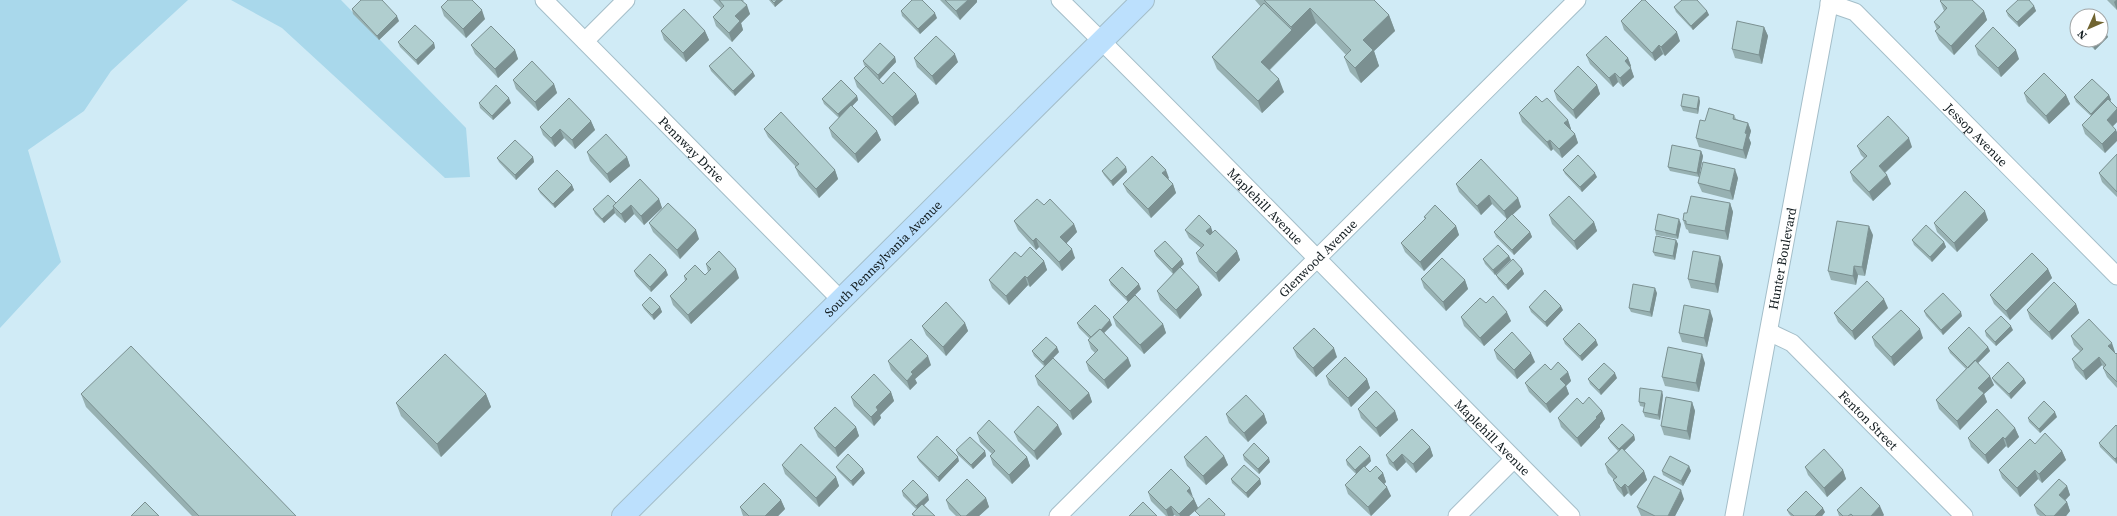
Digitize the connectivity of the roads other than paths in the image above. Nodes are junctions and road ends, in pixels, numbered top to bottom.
1 (544, 0) edge
2 (626, 0) edge
3 (1060, 0) edge
4 (1143, 0) edge
5 (1577, 0) edge
6 (1830, 2) edge
7 (1101, 40) junction
8 (585, 41) junction
9 (1317, 259) junction
10 (2117, 276) edge
11 (840, 299) junction
12 (1769, 332) junction
13 (1514, 458) junction
14 (623, 516) edge
15 (1058, 516) edge
16 (1457, 516) edge
17 (1572, 516) edge
18 (1734, 516) edge
19 (1964, 516) edge

1 - 8 street, Pennway Drive
2 - 8 street
3 - 7 street, Maplehill Avenue
4 - 7 main road, South Pennsylvania Avenue
5 - 9 street, Glenwood Avenue
6 - 10 street, Jessop Avenue
6 - 12 street, Hunter Boulevard
7 - 9 street, Maplehill Avenue
7 - 11 main road, South Pennsylvania Avenue
8 - 11 street, Pennway Drive
9 - 13 street, Maplehill Avenue
9 - 15 street, Glenwood Avenue
11 - 14 main road, South Pennsylvania Avenue
12 - 18 street, Hunter Boulevard
12 - 19 street, Fenton Street
13 - 16 street
13 - 17 street, Maplehill Avenue

